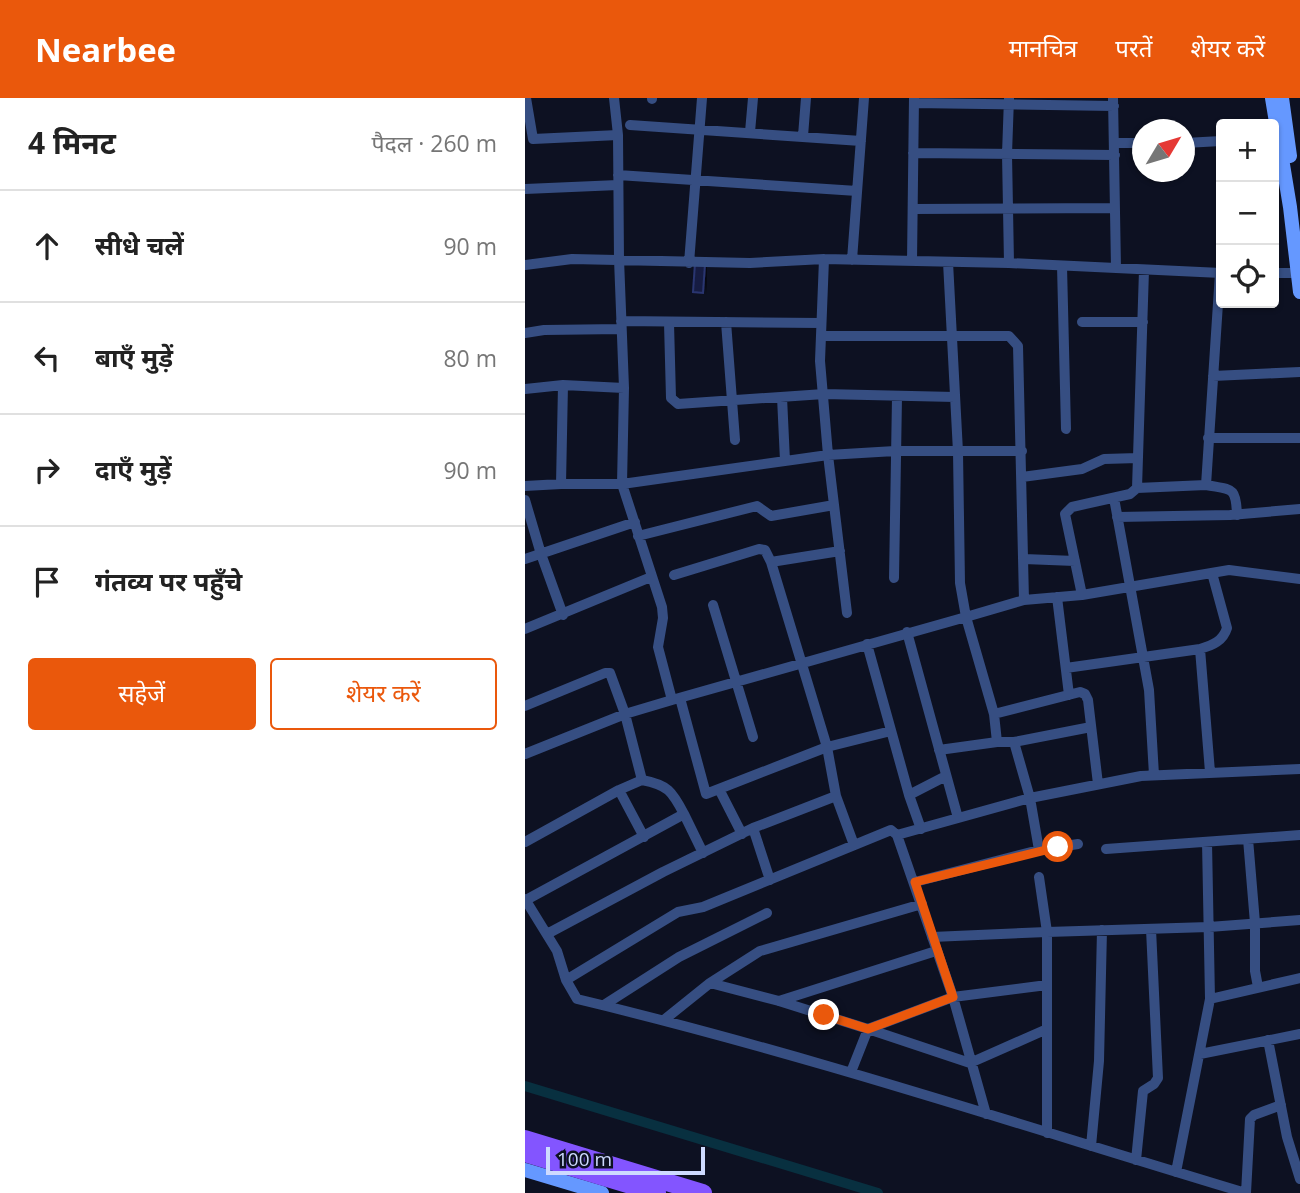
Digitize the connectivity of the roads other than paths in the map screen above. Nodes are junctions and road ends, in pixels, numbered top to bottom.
1 (526, 98) edge
2 (614, 98) edge
3 (702, 98) edge
4 (753, 98) edge
5 (806, 98) edge
6 (865, 98) edge
7 (1272, 98) edge
8 (1282, 98) edge
9 (913, 101) edge
10 (1009, 101) edge
11 (1114, 102) edge
12 (1274, 119) edge
13 (630, 125) dead end
14 (700, 129) junction
15 (750, 132) junction
16 (618, 135) junction
17 (803, 136) junction
18 (529, 139) edge
19 (861, 141) junction
20 (1216, 141) edge
21 (1195, 142) edge
22 (1115, 143) junction
23 (1132, 143) edge
24 (1279, 146) edge
25 (913, 153) junction
26 (1007, 154) junction
27 (1115, 155) junction
28 (696, 179) junction
29 (618, 180) junction
30 (525, 189) edge
31 (857, 191) junction
32 (1296, 206) edge
33 (1008, 208) junction
34 (1115, 208) junction
35 (913, 209) junction
36 (1300, 222) edge
37 (619, 259) junction
38 (824, 260) junction
39 (852, 260) junction
40 (912, 261) junction
41 (948, 262) junction
42 (689, 263) junction
43 (1009, 263) junction
44 (525, 265) edge
45 (1062, 266) junction
46 (1116, 268) junction
47 (1145, 270) junction
48 (1216, 273) edge
49 (1279, 273) edge
50 (1298, 273) junction
51 (1300, 292) edge
52 (1218, 308) edge
53 (726, 322) junction
54 (1082, 322) dead end
55 (1143, 322) junction
56 (669, 323) junction
57 (821, 323) junction
58 (621, 325) junction
59 (525, 333) edge
60 (951, 335) junction
61 (821, 336) junction
62 (1300, 372) edge
63 (1213, 376) junction
64 (563, 384) junction
65 (624, 388) junction
66 (525, 389) edge
67 (824, 394) junction
68 (782, 397) junction
69 (897, 397) junction
70 (955, 397) junction
71 (731, 400) junction
72 (1066, 429) dead end
73 (1208, 438) junction
74 (1300, 438) edge
75 (735, 440) dead end
76 (894, 451) junction
77 (1021, 451) junction
78 (958, 452) junction
79 (828, 455) junction
80 (1138, 458) junction
81 (785, 461) junction
82 (1022, 477) junction
83 (561, 484) junction
84 (622, 484) junction
85 (1206, 485) junction
86 (525, 486) edge
87 (1137, 488) junction
88 (1114, 498) junction
89 (525, 500) edge
90 (834, 505) junction
91 (1300, 509) edge
92 (1237, 515) junction
93 (1117, 517) junction
94 (635, 523) junction
95 (638, 536) junction
96 (840, 551) junction
97 (541, 554) junction
98 (525, 559) edge
99 (1024, 559) junction
100 (1075, 561) junction
101 (771, 562) junction
102 (1212, 573) junction
103 (674, 575) dead end
104 (650, 577) junction
105 (894, 578) dead end
106 (1300, 579) edge
107 (1130, 587) junction
108 (1082, 595) junction
109 (1057, 597) junction
110 (1024, 600) junction
111 (713, 605) dead end
112 (847, 613) dead end
113 (563, 615) junction
114 (966, 617) junction
115 (525, 629) edge
116 (907, 632) junction
117 (867, 643) junction
118 (1200, 649) junction
119 (1143, 658) junction
120 (801, 663) junction
121 (1066, 667) junction
122 (736, 681) junction
123 (1069, 695) junction
124 (676, 699) junction
125 (525, 706) edge
126 (625, 714) junction
127 (994, 714) junction
128 (1091, 727) junction
129 (891, 731) junction
130 (753, 737) dead end
131 (997, 742) junction
132 (1014, 742) junction
133 (827, 747) junction
134 (939, 750) junction
135 (525, 754) edge
136 (1300, 768) edge
137 (1210, 772) junction
138 (1154, 775) junction
139 (946, 776) junction
140 (642, 780) junction
141 (1098, 784) junction
142 (719, 789) junction
143 (619, 790) junction
144 (909, 795) junction
145 (837, 796) junction
146 (1030, 798) junction
147 (684, 814) junction
148 (958, 818) junction
149 (753, 828) junction
150 (921, 829) junction
151 (742, 834) junction
152 (897, 835) junction
153 (1300, 835) edge
154 (644, 837) junction
155 (1248, 839) junction
156 (525, 842) edge
157 (1207, 842) junction
158 (1078, 844) dead end
159 (853, 845) junction
160 (1106, 849) dead end
161 (1039, 850) junction
162 (703, 853) junction
163 (1039, 877) dead end
164 (770, 880) junction
165 (915, 882) junction
166 (525, 899) edge
167 (922, 904) junction
168 (767, 913) dead end
169 (1300, 920) edge
170 (1255, 923) junction
171 (1209, 927) junction
172 (1151, 929) junction
173 (1103, 930) junction
174 (1047, 932) junction
175 (547, 934) junction
176 (932, 937) junction
177 (936, 951) junction
178 (1300, 978) edge
179 (566, 980) junction
180 (710, 983) junction
181 (1047, 985) junction
182 (1258, 988) junction
183 (953, 997) junction
184 (1210, 999) junction
185 (779, 1001) junction
186 (604, 1005) junction
187 (664, 1020) junction
188 (868, 1029) junction
189 (1047, 1029) junction
190 (1300, 1034) edge
191 (1269, 1040) junction
192 (1200, 1054) junction
193 (970, 1063) junction
194 (851, 1072) junction
195 (1281, 1105) junction
196 (986, 1114) junction
197 (1047, 1133) junction
198 (525, 1139) edge
199 (1091, 1146) junction
200 (525, 1153) edge
201 (1136, 1160) junction
202 (525, 1170) edge
203 (1176, 1172) junction
204 (1300, 1179) edge
205 (601, 1193) edge
206 (657, 1193) edge
207 (703, 1193) edge
208 (1246, 1193) edge

1 - 18 street
2 - 16 street
3 - 14 street
4 - 15 street
5 - 17 street
6 - 19 street
7 - 12 main road
8 - 32 main road
9 - 10 street
9 - 25 street
10 - 11 street
10 - 26 street
11 - 22 street
13 - 14 street
14 - 15 street
14 - 28 street
15 - 17 street
16 - 18 street
16 - 29 street
17 - 19 street
19 - 31 street
20 - 21 street
22 - 23 street
22 - 27 street
24 - 32 main road
25 - 26 street
25 - 35 street
26 - 27 street
26 - 33 street
27 - 34 street
28 - 29 street
28 - 31 street
28 - 42 street
29 - 30 street
29 - 37 street
31 - 39 street
32 - 36 main road
32 - 50 main road
33 - 34 street
33 - 35 street
33 - 43 street
34 - 46 street
35 - 40 street
37 - 42 street
37 - 44 street
37 - 58 street
38 - 39 street
38 - 42 street
38 - 57 street
39 - 40 street
40 - 41 street
41 - 43 street
41 - 60 street
43 - 45 street
45 - 46 street
45 - 72 street
46 - 47 street
47 - 48 street
47 - 55 street
49 - 50 street
50 - 51 main road
52 - 63 street
53 - 56 street
53 - 57 street
53 - 71 street
54 - 55 street
55 - 80 street
56 - 58 street
56 - 71 street
57 - 61 street
58 - 59 street
58 - 65 street
60 - 61 street
60 - 70 street
60 - 77 street
61 - 67 street
62 - 63 street
63 - 73 street
64 - 65 street
64 - 66 street
64 - 83 street
65 - 84 street
67 - 68 street
67 - 69 street
67 - 79 street
68 - 71 street
68 - 81 street
69 - 70 street
69 - 76 street
70 - 78 street
71 - 75 street
73 - 74 street
73 - 85 street
76 - 78 street
76 - 79 street
76 - 105 street
77 - 78 street
77 - 82 street
78 - 114 street
79 - 81 street
79 - 90 street
80 - 82 street
80 - 87 street
81 - 84 street
82 - 99 street
83 - 84 street
83 - 86 street
84 - 94 street
85 - 87 street
85 - 92 street
87 - 88 street
88 - 93 street
88 - 100 street
89 - 97 street
90 - 95 street
90 - 96 street
91 - 92 street
92 - 93 street
93 - 107 street
94 - 95 street
94 - 97 street
95 - 104 street
96 - 101 street
96 - 112 street
97 - 98 street
97 - 113 street
99 - 100 street
99 - 110 street
100 - 108 street
101 - 103 street
101 - 120 street
102 - 106 street
102 - 107 street
102 - 118 street
104 - 113 street
104 - 124 street
107 - 108 street
107 - 119 street
108 - 109 street
109 - 110 street
109 - 121 street
110 - 114 street
111 - 122 street
113 - 115 street
114 - 116 street
114 - 127 street
116 - 117 street
116 - 134 street
117 - 120 street
117 - 129 street
118 - 119 street
118 - 137 street
119 - 121 street
119 - 138 street
120 - 122 street
120 - 133 street
121 - 123 street
122 - 124 street
122 - 130 street
123 - 127 street
123 - 128 street
124 - 126 street
124 - 142 street
125 - 126 street
126 - 135 street
126 - 140 street
127 - 131 street
128 - 132 street
128 - 141 street
129 - 133 street
129 - 144 street
131 - 132 street
131 - 134 street
132 - 146 street
133 - 142 street
133 - 145 street
134 - 139 street
136 - 137 street
137 - 138 street
138 - 141 street
139 - 144 street
139 - 148 street
140 - 143 street
140 - 147 street
141 - 146 street
142 - 151 street
143 - 154 street
143 - 156 street
144 - 150 street
145 - 149 street
145 - 159 street
146 - 148 street
146 - 161 street
147 - 154 street
147 - 162 street
148 - 150 street
149 - 151 street
149 - 164 street
150 - 152 street
151 - 162 street
152 - 159 street
152 - 165 street
153 - 155 street
154 - 166 street
155 - 157 street
155 - 170 street
157 - 160 street
157 - 171 street
158 - 161 street
159 - 164 street
161 - 165 street
162 - 175 street
163 - 174 street
164 - 179 street
165 - 167 street
166 - 175 street
167 - 176 street
167 - 180 street
168 - 186 street
169 - 170 street
170 - 171 street
170 - 182 street
171 - 172 street
171 - 184 street
172 - 173 street
172 - 201 street
173 - 174 street
173 - 199 street
174 - 176 street
174 - 181 street
175 - 179 street
176 - 177 street
177 - 183 street
177 - 185 street
178 - 182 street
179 - 186 street
180 - 185 street
180 - 187 street
181 - 183 street
181 - 189 street
182 - 184 street
183 - 188 street
183 - 193 street
184 - 192 street
185 - 188 street
186 - 187 street
187 - 194 street
188 - 193 street
188 - 194 street
189 - 193 street
189 - 197 street
190 - 191 street
191 - 192 street
191 - 195 street
192 - 203 street
193 - 196 street
194 - 196 street
195 - 204 street
195 - 208 street
196 - 197 street
197 - 199 street
198 - 207 main road
199 - 201 street
200 - 206 main road
201 - 203 street
202 - 205 main road
203 - 208 street

